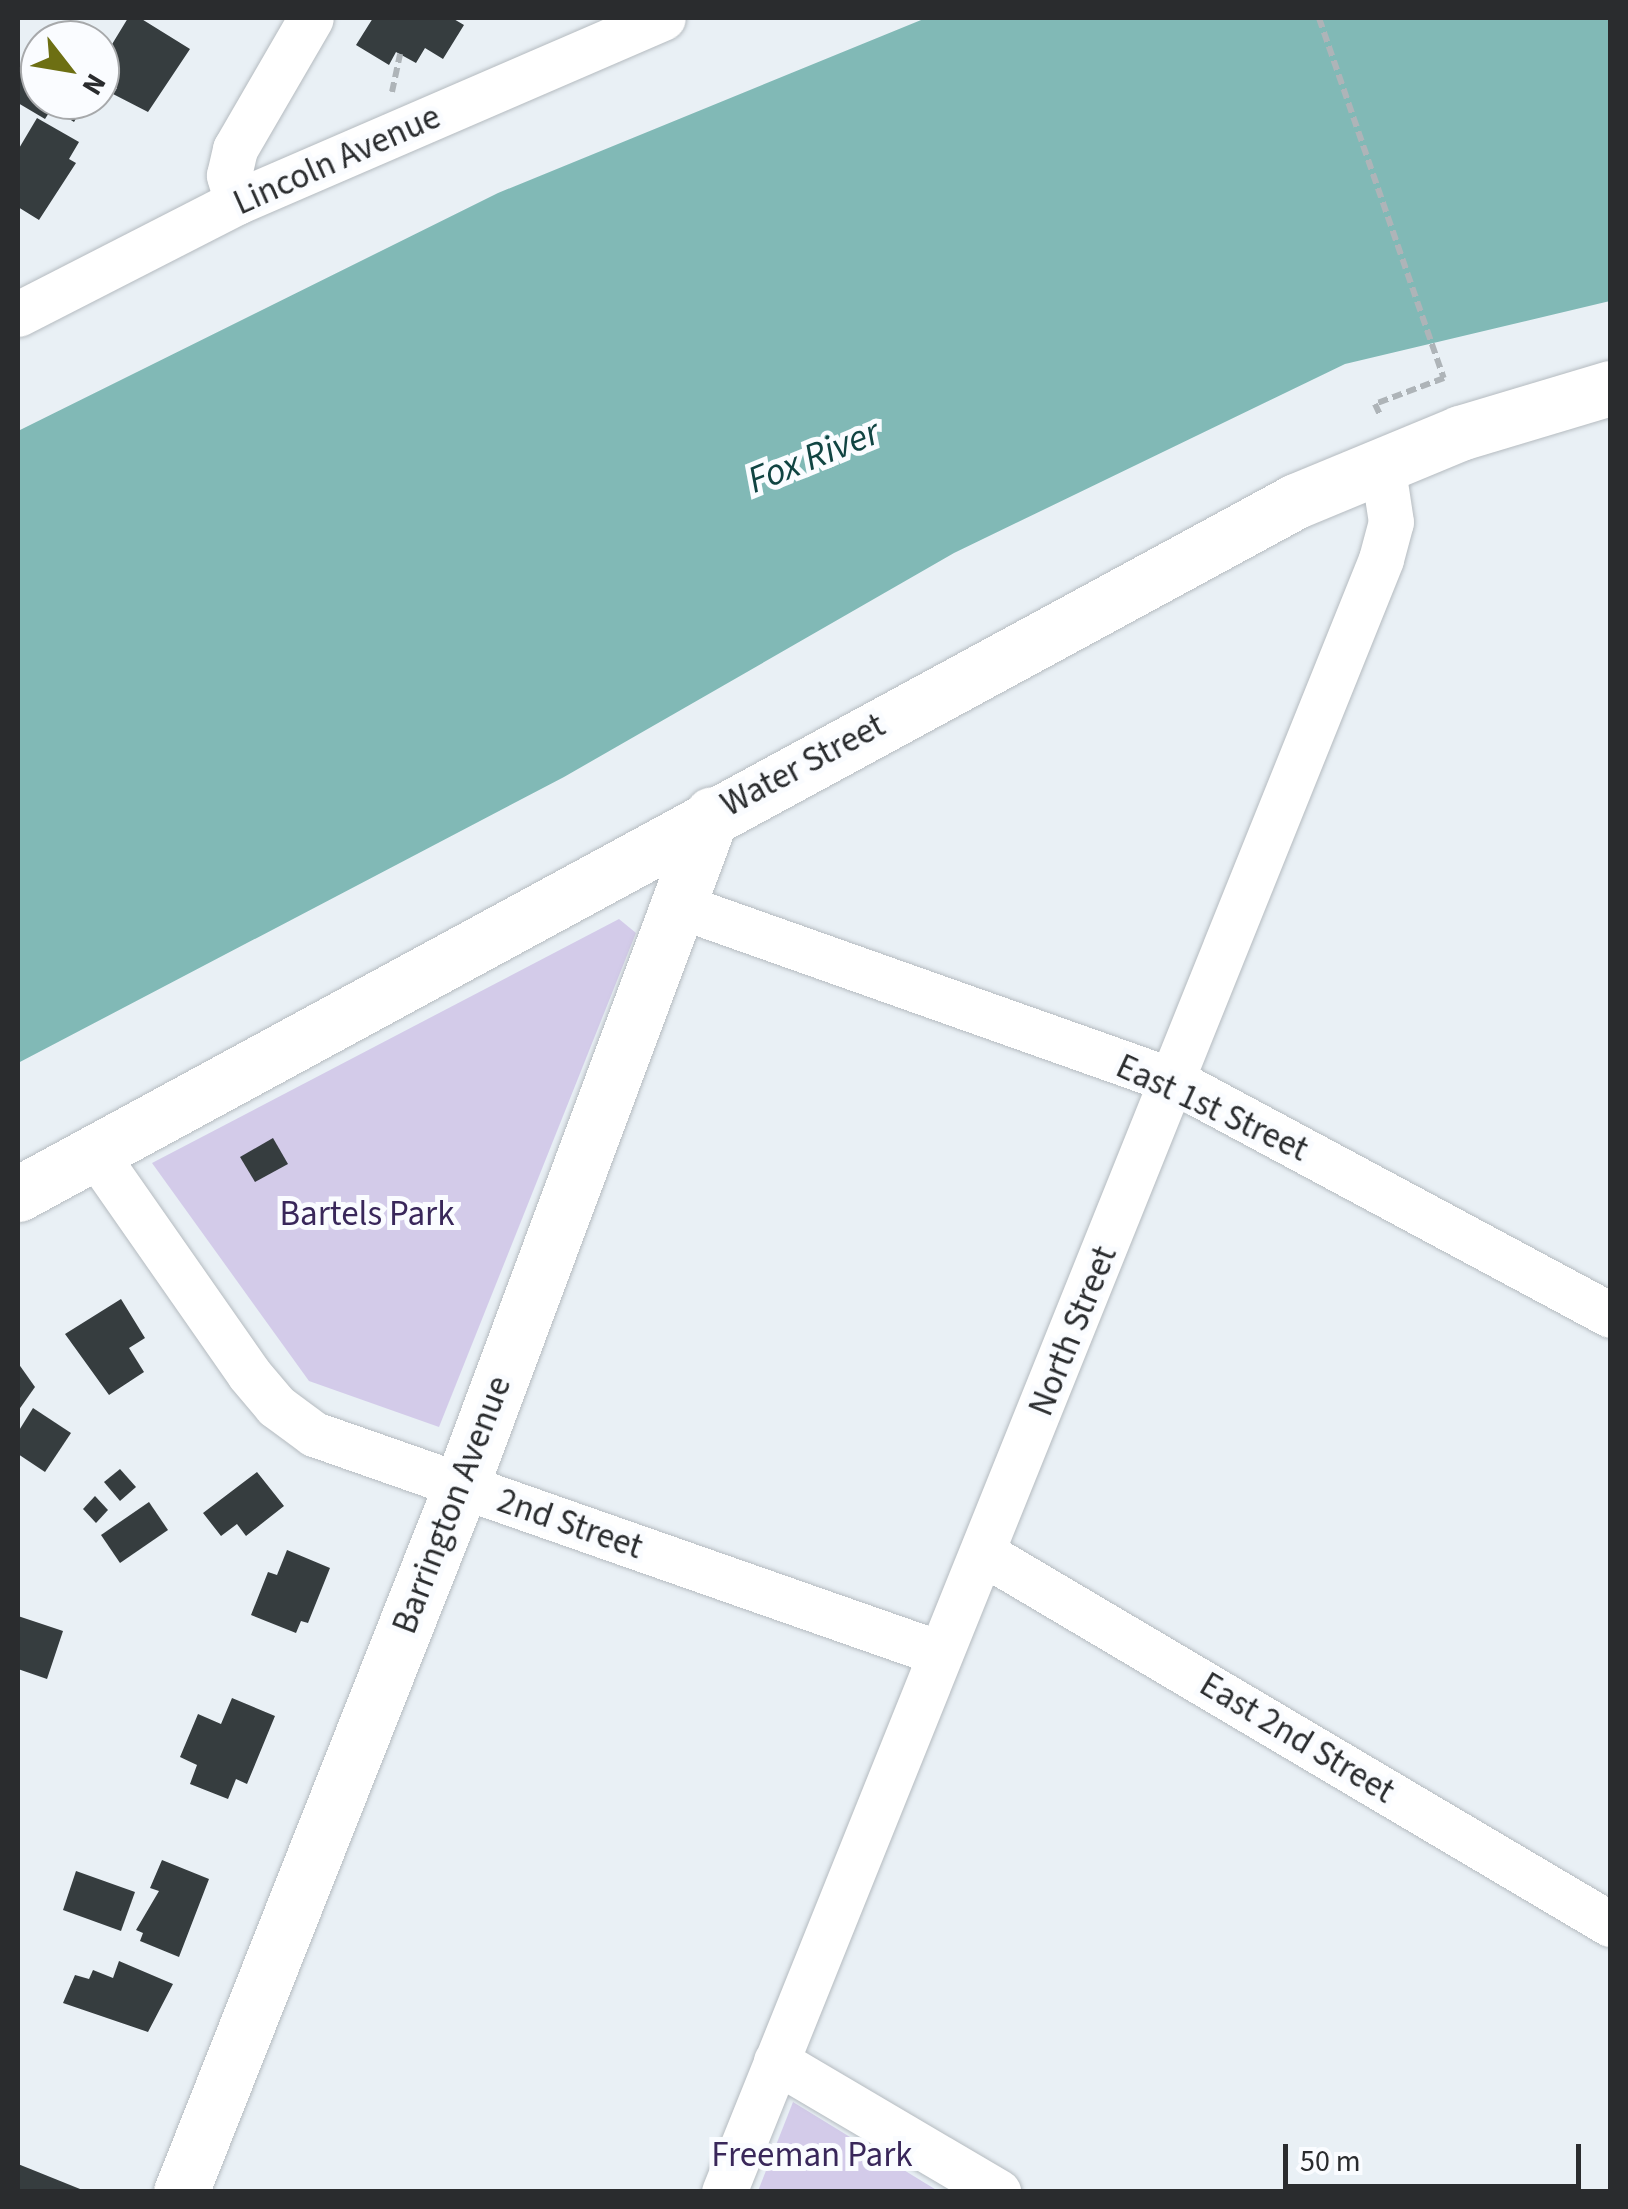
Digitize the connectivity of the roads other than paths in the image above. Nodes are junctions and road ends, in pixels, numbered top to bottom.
1 (311, 18) edge
2 (662, 18) edge
3 (238, 202) junction
4 (18, 314) edge
5 (1610, 388) edge
6 (1382, 463) junction
7 (712, 814) junction
8 (680, 906) junction
9 (1174, 1082) junction
10 (95, 1153) junction
11 (18, 1194) edge
12 (1610, 1315) edge
13 (461, 1486) junction
14 (983, 1553) junction
15 (940, 1653) junction
16 (1610, 1924) edge
17 (776, 2061) junction
18 (180, 2192) edge
19 (724, 2192) edge
20 (998, 2192) edge

1 - 3 street
2 - 3 street, Lincoln Avenue
3 - 4 street, Lincoln Avenue
5 - 6 street, Water Street
6 - 7 street, Water Street
6 - 9 street, North Street
7 - 8 street, Barrington Avenue
7 - 10 street, Water Street
8 - 9 street, East 1st Street
8 - 13 street, Barrington Avenue
9 - 12 street, East 1st Street
9 - 14 street, North Street
10 - 11 street, Water Street
10 - 13 street, 2nd Street
13 - 15 street, 2nd Street
13 - 18 street, Barrington Avenue
14 - 15 street, North Street
14 - 16 street, East 2nd Street
15 - 17 street, North Street
17 - 19 street, North Street
17 - 20 street

